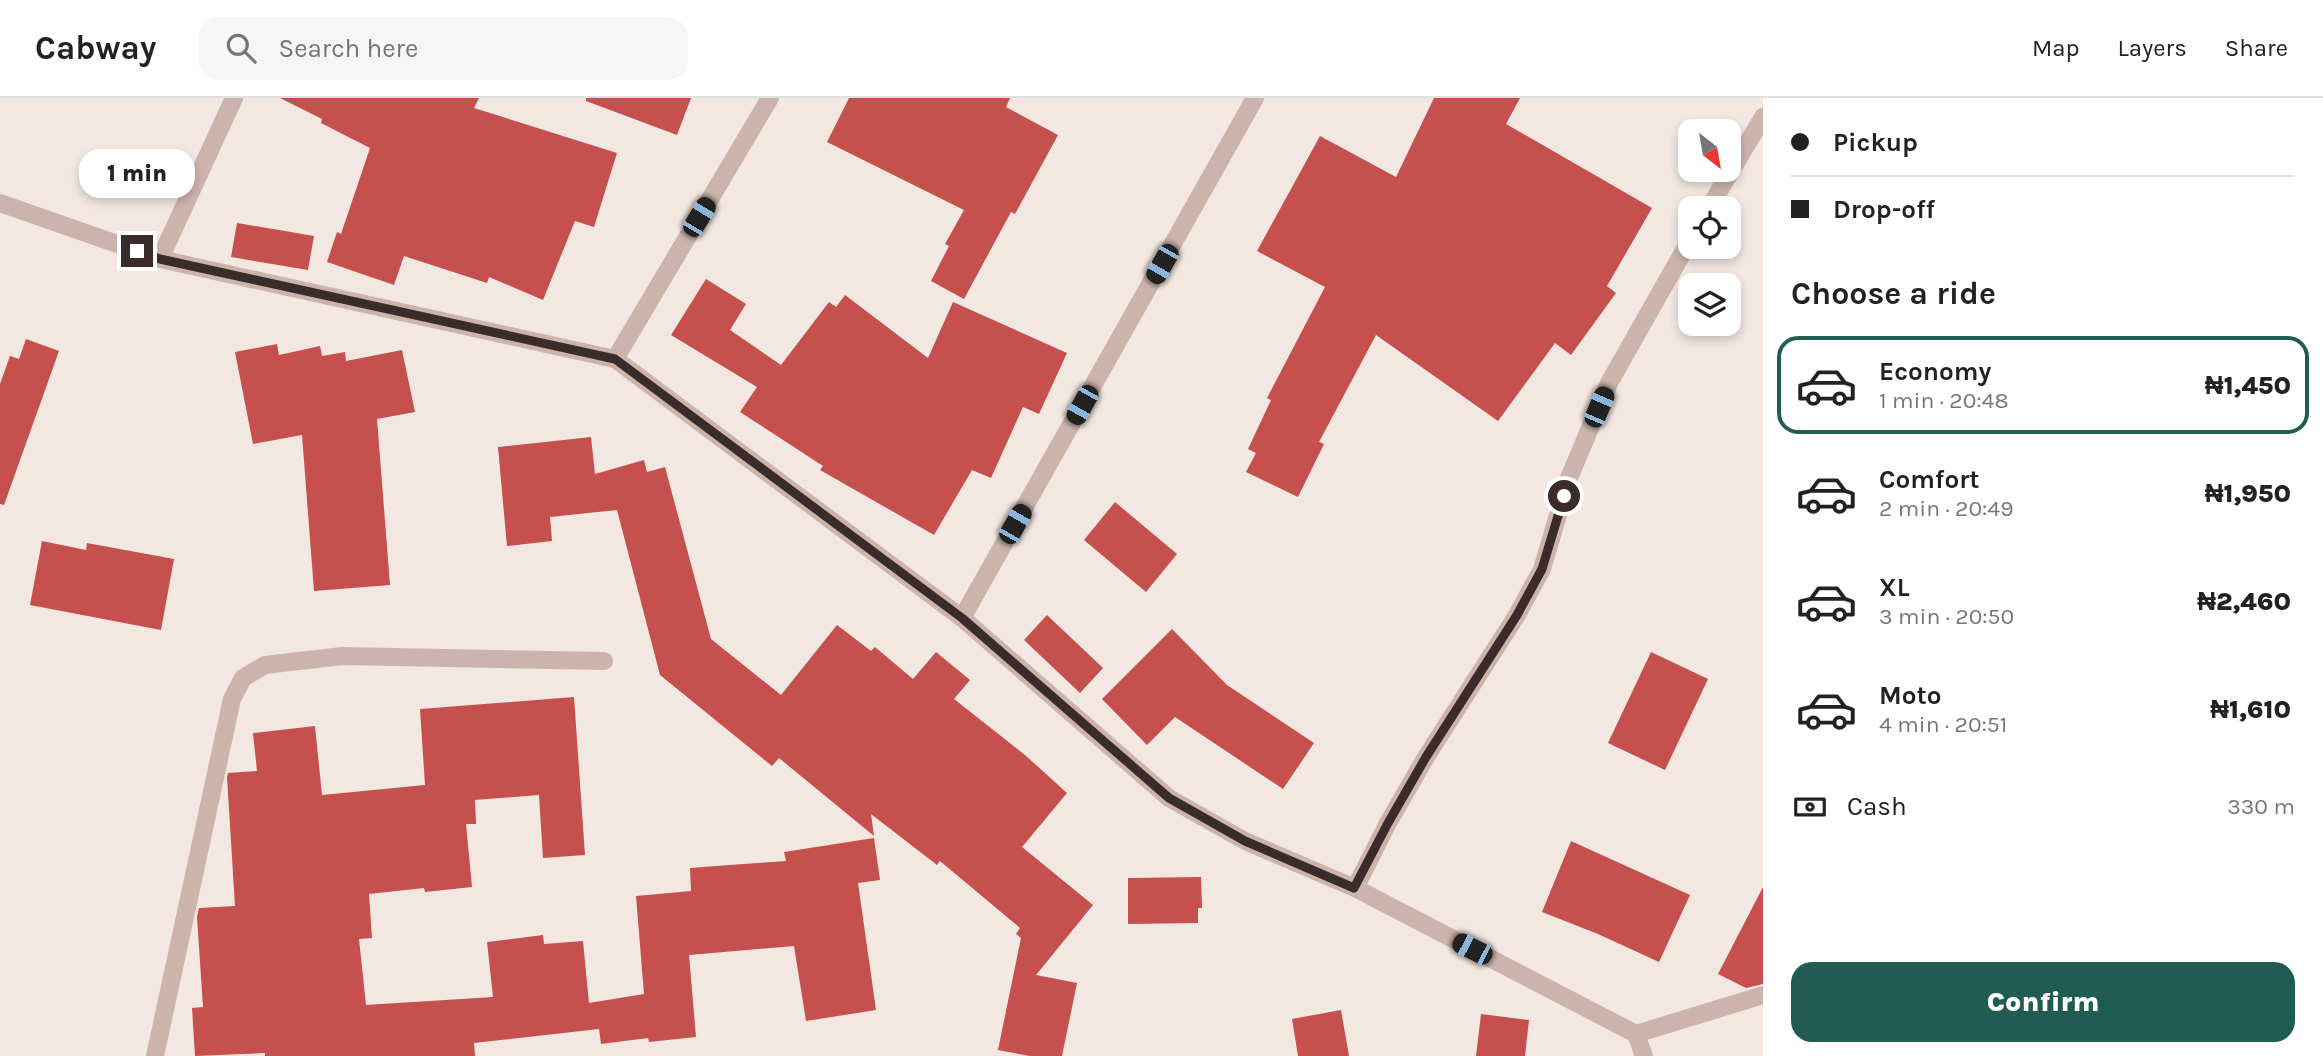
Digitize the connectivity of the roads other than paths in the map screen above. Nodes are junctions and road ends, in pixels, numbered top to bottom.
1 (234, 98) edge
2 (770, 98) edge
3 (1255, 98) edge
4 (1763, 117) edge
5 (1716, 196) edge
6 (0, 203) edge
7 (160, 259) junction
8 (1679, 259) edge
9 (615, 359) junction
10 (962, 618) junction
11 (604, 661) dead end
12 (1354, 888) junction
13 (1763, 995) edge
14 (1636, 1034) junction
15 (155, 1056) edge
16 (1644, 1056) edge

1 - 7 street
2 - 9 street
3 - 10 street
4 - 5 street
6 - 7 street
7 - 9 street
8 - 12 street
9 - 10 street
10 - 12 street
11 - 15 street
12 - 14 street
13 - 14 street
14 - 16 street

